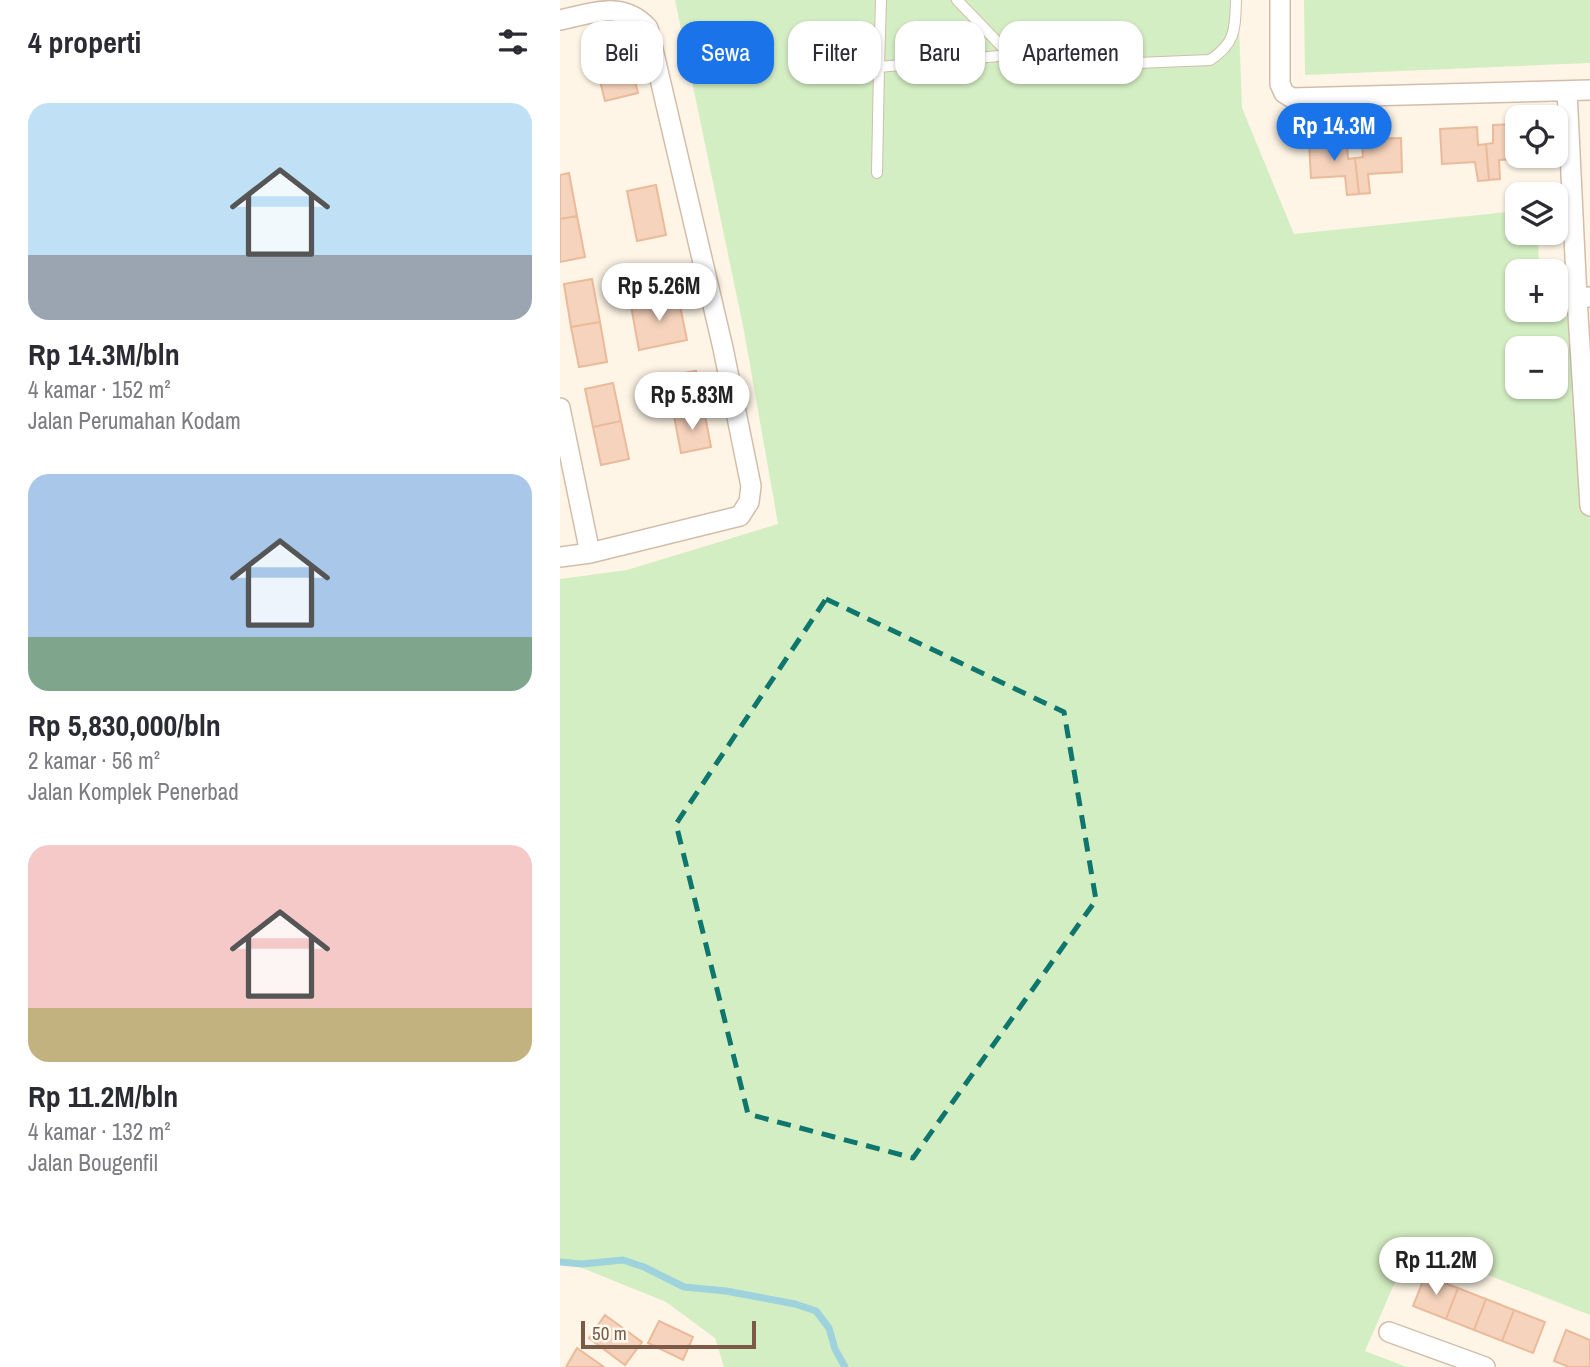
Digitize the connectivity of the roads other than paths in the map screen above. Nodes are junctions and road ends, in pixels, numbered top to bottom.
1 (881, 0) edge
2 (957, 0) edge
3 (1236, 0) edge
4 (1280, 0) edge
5 (560, 20) edge
6 (880, 21) edge
7 (999, 44) edge
8 (999, 56) edge
9 (1143, 63) edge
10 (881, 67) edge
11 (879, 84) edge
12 (1590, 90) edge
13 (1567, 91) junction
14 (877, 173) dead end
15 (1584, 298) edge
16 (560, 408) edge
17 (1590, 506) edge
18 (590, 553) junction
19 (560, 557) edge
20 (1389, 1332) dead end
21 (1485, 1367) edge

1 - 6 lane
2 - 7 lane
3 - 9 lane
4 - 13 street
5 - 18 street
8 - 10 lane
11 - 14 lane
12 - 13 street
13 - 15 street
15 - 17 street
16 - 18 street
18 - 19 street
20 - 21 street

